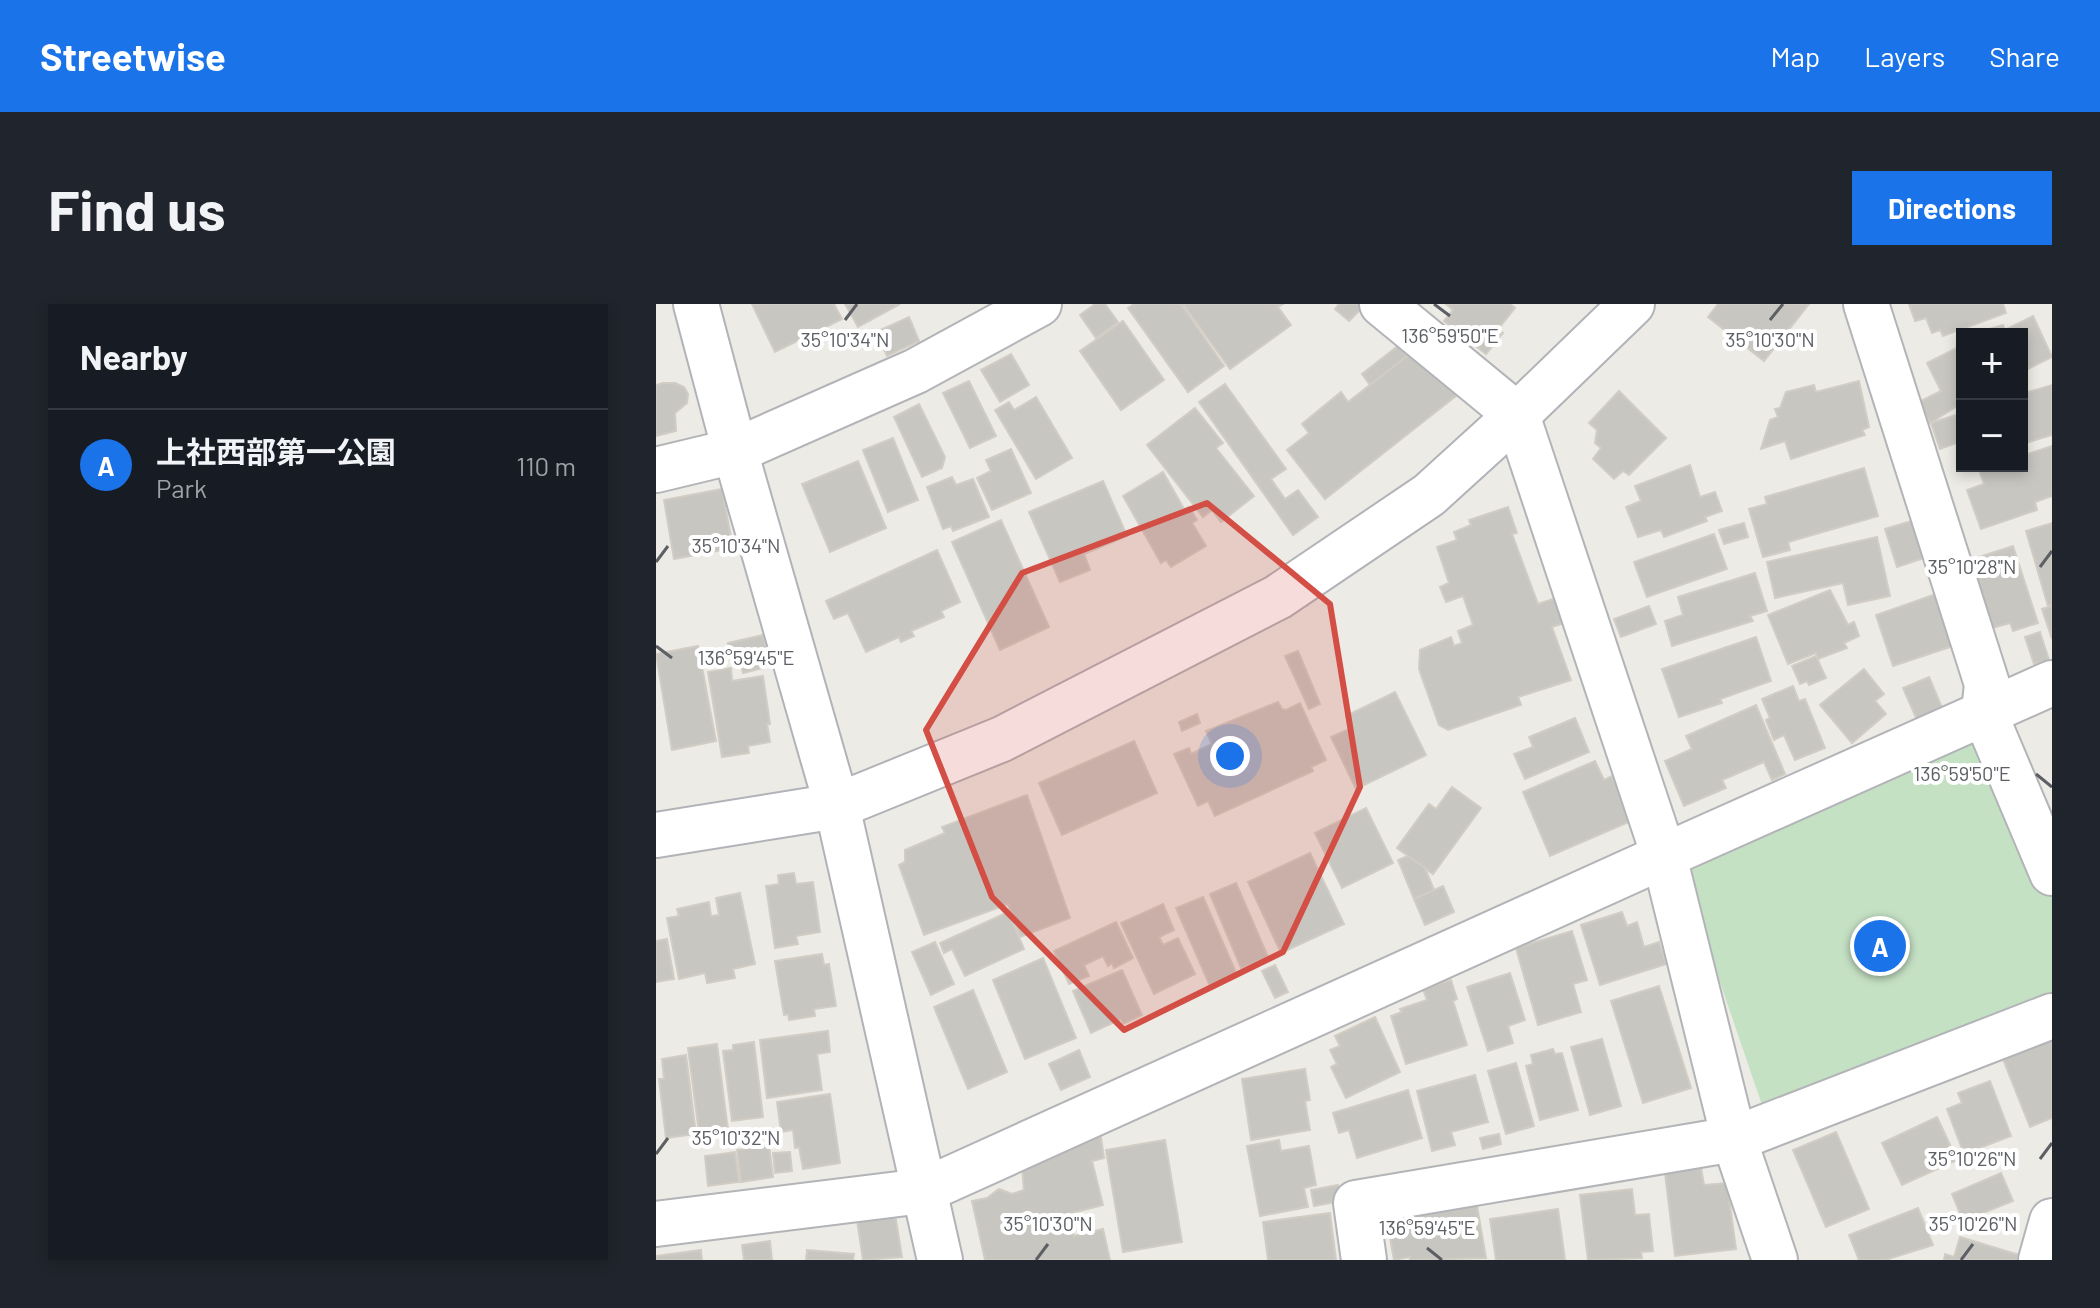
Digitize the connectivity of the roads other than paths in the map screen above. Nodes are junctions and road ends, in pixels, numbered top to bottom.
1 (696, 304) edge
2 (1039, 304) edge
3 (1382, 304) edge
4 (1632, 304) edge
5 (1866, 304) edge
6 (1517, 415) junction
7 (735, 451) junction
8 (656, 470) edge
9 (2052, 683) edge
10 (1984, 712) junction
11 (837, 806) junction
12 (656, 835) edge
13 (1664, 856) junction
14 (2052, 873) edge
15 (2052, 1016) edge
16 (1734, 1139) junction
17 (923, 1191) junction
18 (2052, 1221) edge
19 (656, 1224) edge
20 (940, 1260) edge
21 (1364, 1260) edge
22 (1775, 1260) edge
23 (2041, 1260) edge

1 - 7 street
2 - 7 street
3 - 6 street
4 - 6 street
5 - 10 street
6 - 11 street
6 - 13 street
7 - 8 street
7 - 11 street
9 - 10 street
10 - 13 street
10 - 14 street
11 - 12 street
11 - 17 street
13 - 16 street
13 - 17 street
15 - 16 street
16 - 21 street
16 - 22 street
17 - 19 street
17 - 20 street
18 - 23 street

